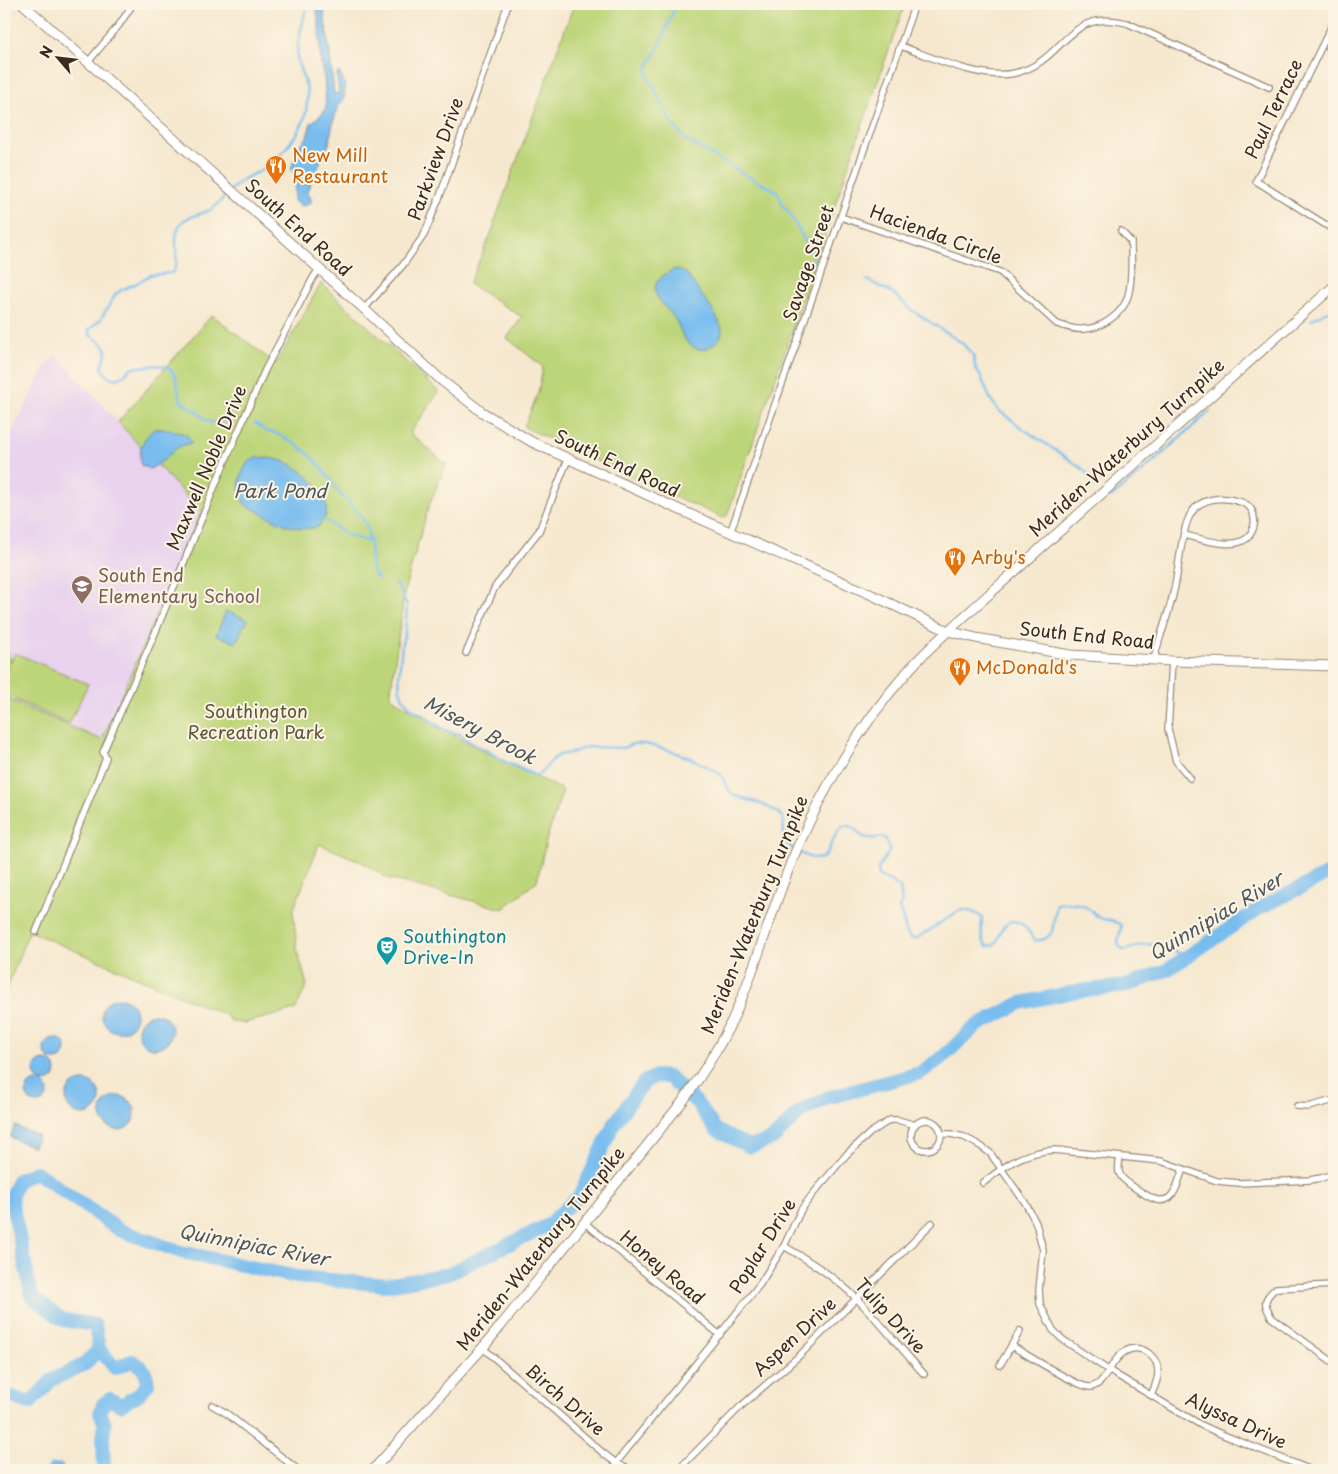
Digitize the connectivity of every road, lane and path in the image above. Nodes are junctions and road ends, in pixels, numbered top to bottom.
1 (23, 4) edge
2 (133, 4) edge
3 (508, 4) edge
4 (915, 4) edge
5 (1334, 21) edge
6 (901, 46) junction
7 (88, 62) junction
8 (1269, 87) dead end
9 (841, 217) junction
10 (1334, 230) edge
11 (1121, 231) dead end
12 (319, 269) junction
13 (1334, 286) edge
14 (364, 309) junction
15 (568, 459) junction
16 (730, 533) junction
17 (1184, 535) junction
18 (948, 630) junction
19 (466, 653) dead end
20 (1154, 660) junction
21 (1172, 661) junction
22 (1334, 666) edge
23 (1190, 778) dead end
24 (36, 932) dead end
25 (1334, 1100) edge
26 (1297, 1106) dead end
27 (915, 1125) junction
28 (941, 1134) junction
29 (1120, 1157) junction
30 (1002, 1168) junction
31 (1183, 1170) junction
32 (1334, 1174) edge
33 (983, 1183) dead end
34 (585, 1223) junction
35 (932, 1224) dead end
36 (784, 1246) junction
37 (1334, 1285) edge
38 (857, 1299) junction
39 (1020, 1331) dead end
40 (720, 1335) junction
41 (1012, 1346) junction
42 (483, 1348) junction
43 (1334, 1363) edge
44 (1000, 1365) dead end
45 (1108, 1370) junction
46 (924, 1374) dead end
47 (1151, 1395) junction
48 (212, 1404) dead end
49 (616, 1463) junction
50 (298, 1470) edge
51 (373, 1470) edge
52 (630, 1470) edge
53 (678, 1470) edge
54 (1311, 1470) edge

1 - 7 main road, South End Road
2 - 7 street
3 - 14 street, Parkview Drive
4 - 6 street, Savage Street
5 - 10 street, Paul Terrace
6 - 8 street
6 - 9 street, Savage Street
7 - 12 main road, South End Road
9 - 11 street, Hacienda Circle
9 - 16 street, Savage Street
12 - 14 main road, South End Road
12 - 24 street, Maxwell Noble Drive
13 - 18 main road, Meriden-Waterbury Turnpike
14 - 15 main road, South End Road
15 - 16 main road, South End Road
15 - 19 street
16 - 18 main road, South End Road
17 - 17 street
17 - 20 street
18 - 20 main road, South End Road
18 - 34 main road, Meriden-Waterbury Turnpike
20 - 21 main road, South End Road
21 - 22 main road, South End Road
21 - 23 street
25 - 26 street
27 - 28 street, Alyssa Drive
27 - 28 street
27 - 36 street, Poplar Drive
28 - 30 street, Alyssa Drive
29 - 30 street
29 - 31 street
29 - 31 street
30 - 33 street
30 - 45 street, Alyssa Drive
31 - 32 street
34 - 40 street, Honey Road
34 - 42 main road, Meriden-Waterbury Turnpike
35 - 38 street, Aspen Drive
36 - 38 street, Tulip Drive
36 - 40 street, Poplar Drive
37 - 43 street
38 - 46 street, Tulip Drive
38 - 53 street, Aspen Drive
39 - 41 street
40 - 49 street, Poplar Drive
41 - 44 street
41 - 45 street
42 - 49 street, Birch Drive
42 - 51 main road, Meriden-Waterbury Turnpike
45 - 47 street, Alyssa Drive
45 - 47 street
47 - 54 street, Alyssa Drive
48 - 50 street
49 - 52 street, Birch Drive

